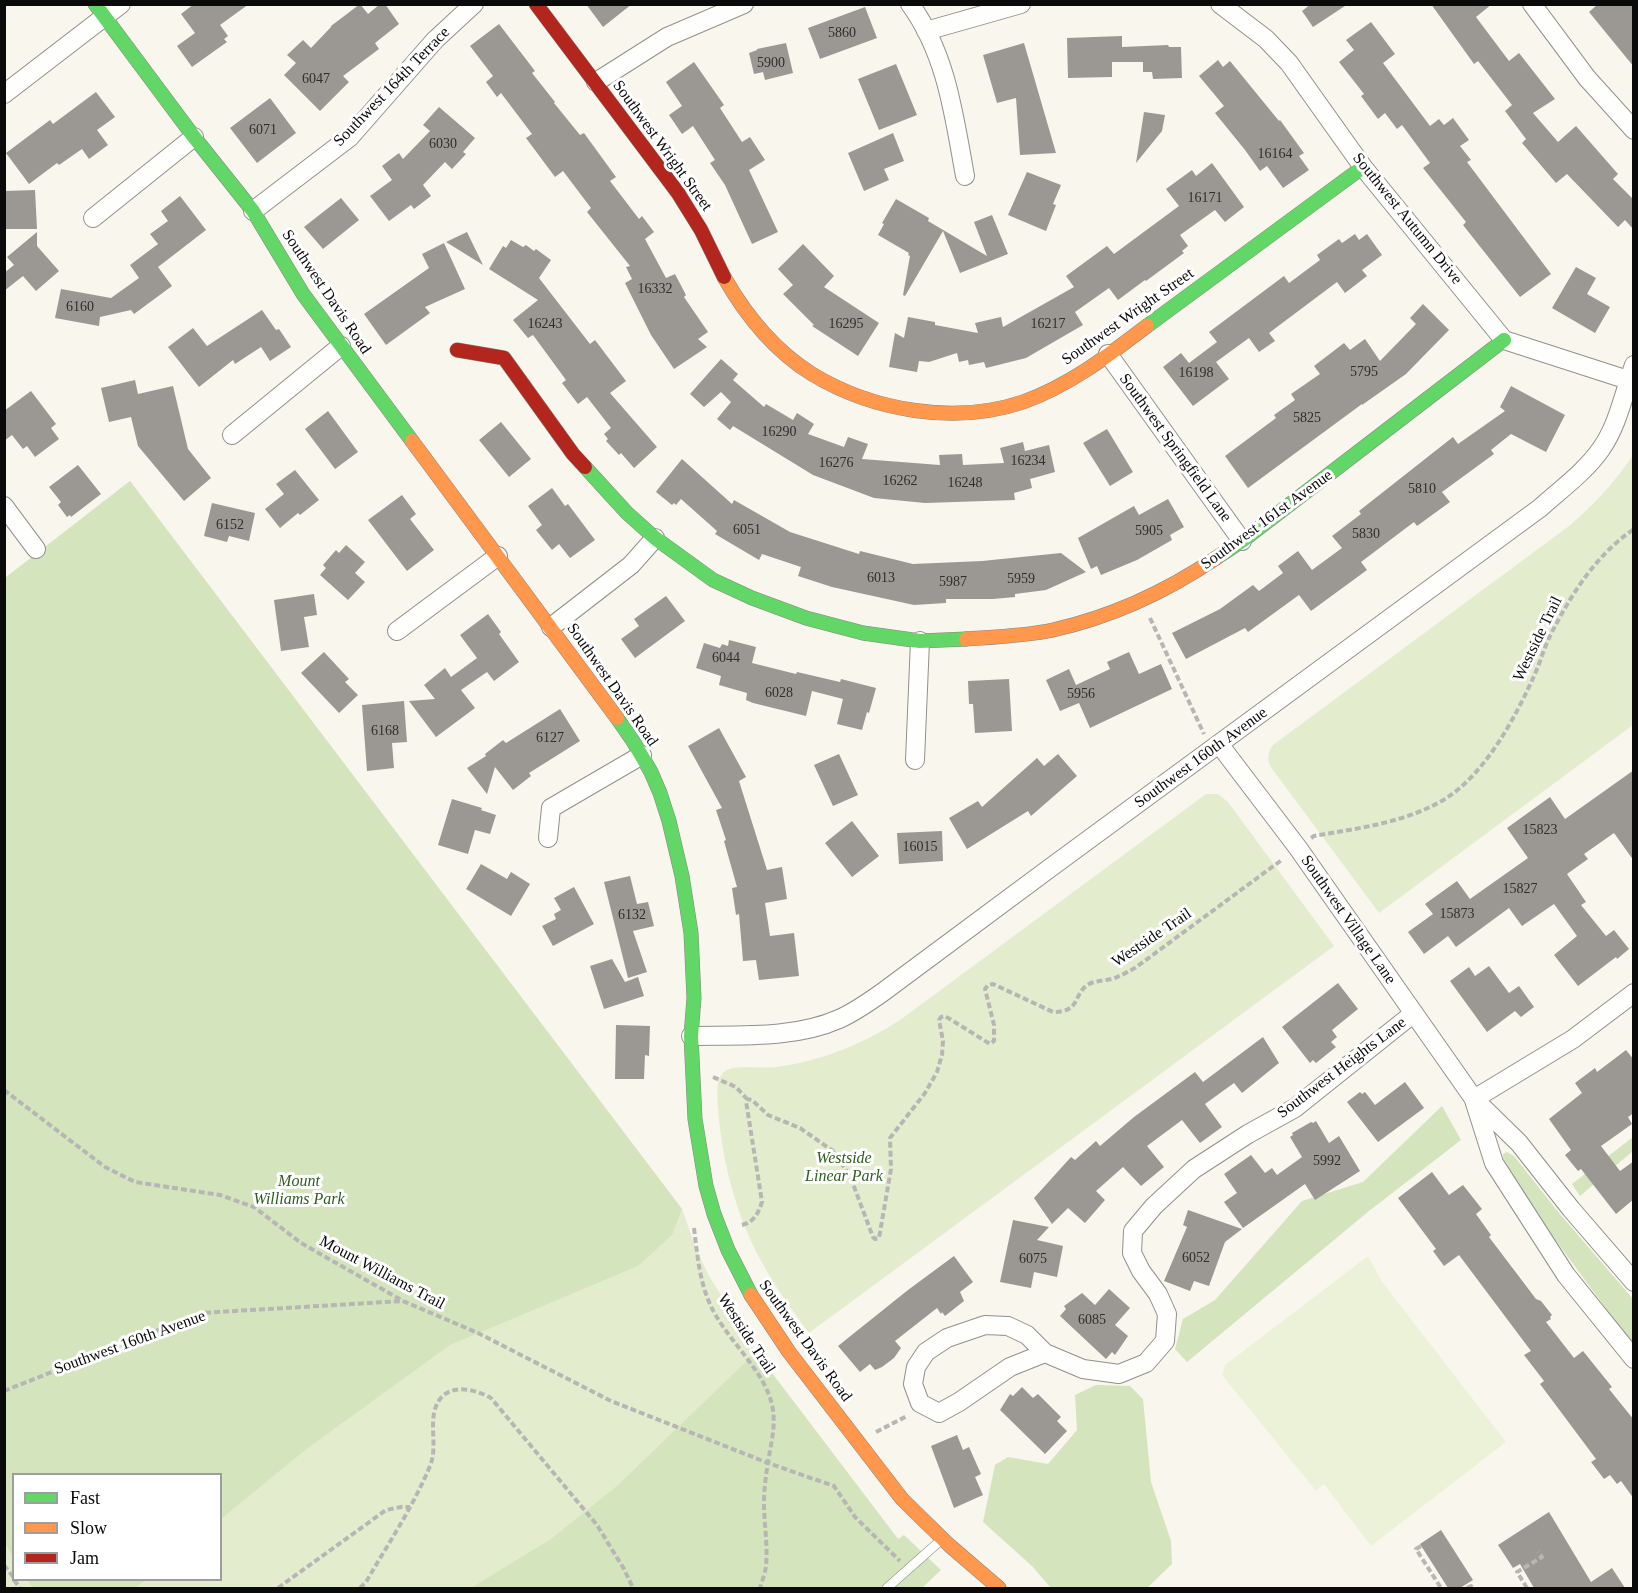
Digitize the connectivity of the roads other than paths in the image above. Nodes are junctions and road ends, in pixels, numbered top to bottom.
1 (121, 4) edge
2 (474, 4) edge
3 (536, 4) edge
4 (744, 4) edge
5 (910, 4) edge
6 (1021, 4) edge
7 (1220, 4) edge
8 (1532, 4) edge
9 (100, 11) edge
10 (926, 31) junction
11 (596, 82) junction
12 (4, 94) edge
13 (1634, 130) edge
14 (194, 137) junction
15 (1363, 167) junction
16 (965, 176) dead end
17 (253, 212) junction
18 (93, 218) dead end
19 (1504, 340) junction
20 (341, 346) junction
21 (457, 350) dead end
22 (1108, 354) junction
23 (1631, 373) edge
24 (232, 435) dead end
25 (4, 506) edge
26 (656, 538) junction
27 (1242, 542) junction
28 (36, 549) dead end
29 (498, 556) junction
30 (551, 627) junction
31 (396, 631) dead end
32 (920, 641) junction
33 (1214, 748) junction
34 (642, 755) junction
35 (915, 760) dead end
36 (548, 838) dead end
37 (1634, 993) edge
38 (1414, 1013) junction
39 (691, 1036) junction
40 (1474, 1099) junction
41 (1634, 1282) edge
42 (1045, 1353) junction
43 (1634, 1359) edge
44 (941, 1540) junction
45 (887, 1588) edge
46 (999, 1588) edge

1 - 9 street
2 - 17 street, Southwest 164th Terrace
3 - 11 street, Southwest Wright Street
4 - 11 street
5 - 10 street
6 - 10 street
7 - 15 street, Southwest Autumn Drive
8 - 13 street
9 - 12 street
9 - 14 street, Southwest Davis Road
10 - 16 street
11 - 22 street, Southwest Wright Street
14 - 17 street, Southwest Davis Road
14 - 18 street
15 - 19 street, Southwest Autumn Drive
15 - 22 street, Southwest Wright Street
17 - 20 street, Southwest Davis Road
19 - 23 street
19 - 27 street, Southwest 161st Avenue
20 - 24 street
20 - 29 street, Southwest Davis Road
21 - 26 street, Southwest 161st Avenue
22 - 27 street, Southwest Springfield Lane
23 - 33 street, Southwest 160th Avenue
25 - 28 street
26 - 30 street
26 - 32 street, Southwest 161st Avenue
27 - 32 street, Southwest 161st Avenue
29 - 30 street, Southwest Davis Road
29 - 31 street
30 - 34 street, Southwest Davis Road
32 - 35 street
33 - 38 street, Southwest Village Lane
33 - 39 street, Southwest 160th Avenue
34 - 36 street
34 - 39 street, Southwest Davis Road
37 - 40 street
38 - 40 street, Southwest Village Lane
38 - 42 street, Southwest Heights Lane
39 - 44 street, Southwest Davis Road
40 - 41 street, Southwest Village Lane
40 - 43 street, Southwest Village Lane
42 - 42 street, Southwest Heights Lane
44 - 45 lane
44 - 46 street, Southwest Davis Road

